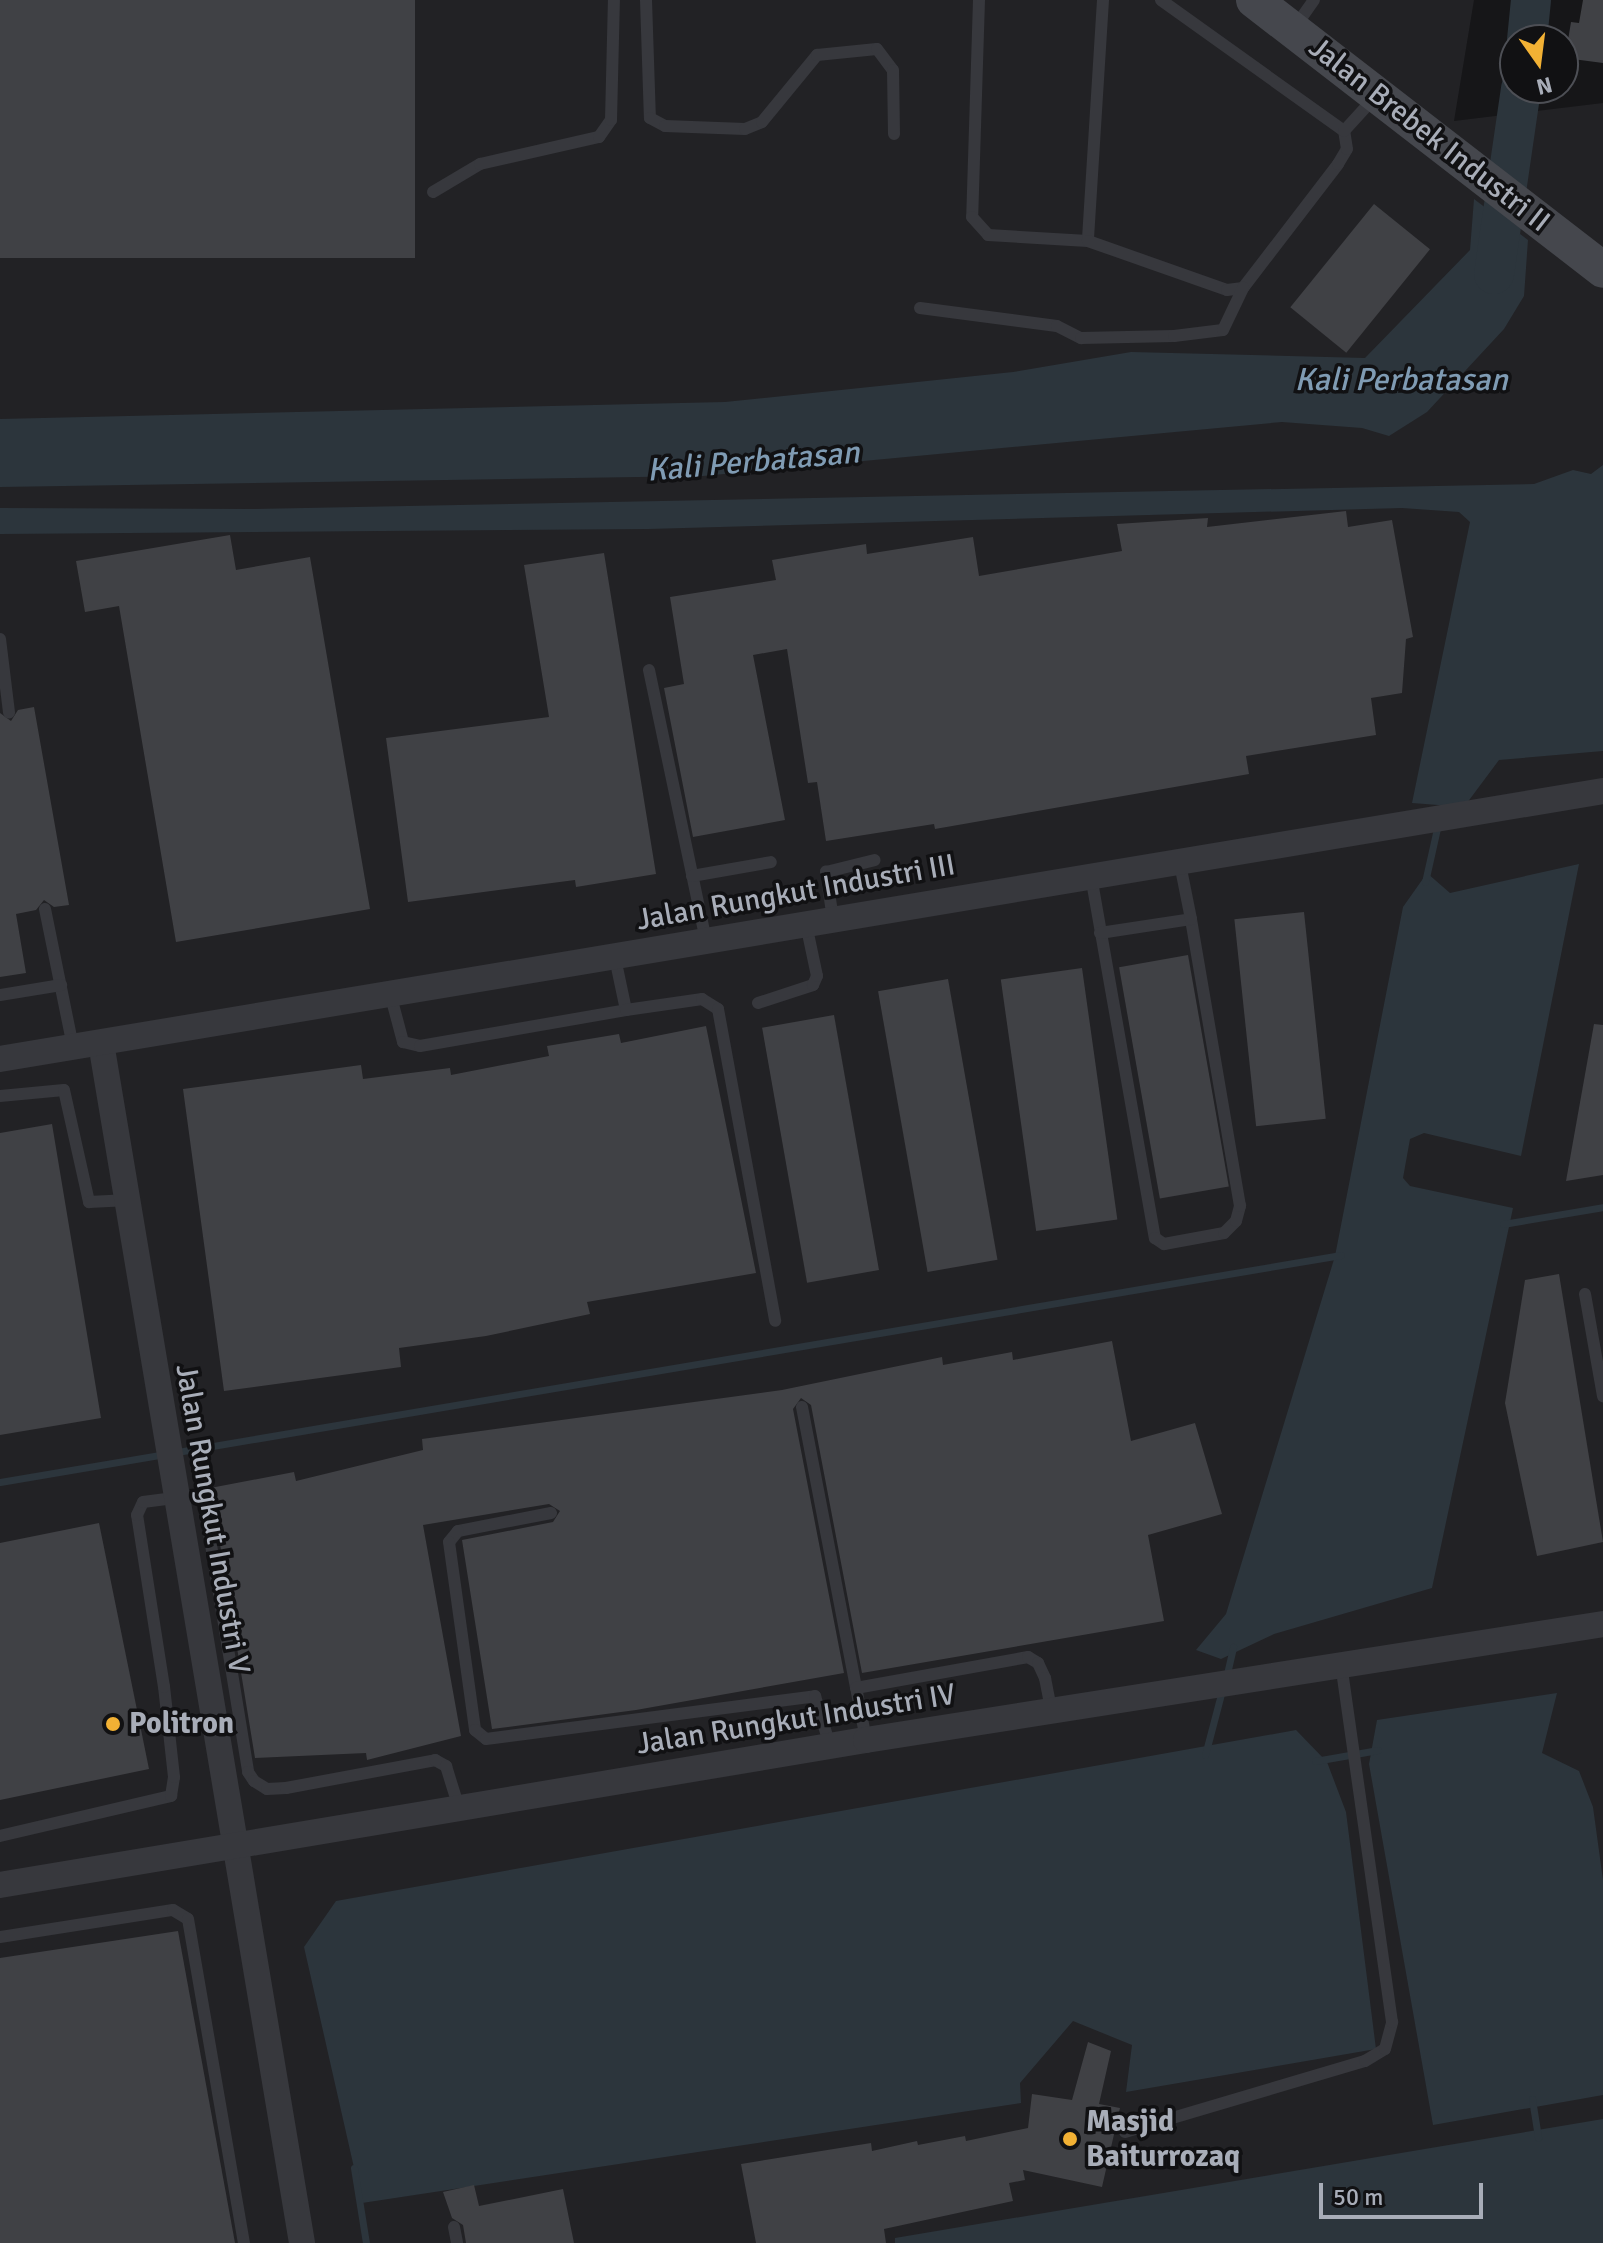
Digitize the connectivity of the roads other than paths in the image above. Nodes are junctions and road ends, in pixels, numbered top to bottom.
1 (614, 0) edge
2 (646, 0) edge
3 (979, 0) edge
4 (1103, 0) edge
5 (1161, 0) edge
6 (1254, 0) edge
7 (1314, 0) edge
8 (1293, 30) junction
9 (1376, 95) junction
10 (1344, 131) junction
11 (894, 134) dead end
12 (433, 192) dead end
13 (1088, 241) junction
14 (1603, 270) edge
15 (1243, 288) junction
16 (920, 308) dead end
17 (0, 639) edge
18 (649, 670) dead end
19 (9, 712) dead end
20 (1603, 791) edge
21 (1179, 859) junction
22 (875, 860) dead end
23 (771, 862) dead end
24 (1091, 873) junction
25 (692, 876) junction
26 (45, 909) dead end
27 (833, 919) junction
28 (1191, 919) junction
29 (806, 924) junction
30 (1100, 933) junction
31 (706, 941) junction
32 (615, 958) junction
33 (61, 985) junction
34 (390, 993) junction
35 (0, 995) edge
36 (758, 1003) dead end
37 (626, 1010) junction
38 (101, 1043) junction
39 (73, 1047) junction
40 (0, 1059) edge
41 (0, 1096) edge
42 (124, 1200) junction
43 (1585, 1294) dead end
44 (775, 1321) dead end
45 (1603, 1396) edge
46 (802, 1407) dead end
47 (174, 1485) junction
48 (551, 1513) dead end
49 (1603, 1624) edge
50 (1341, 1664) junction
51 (856, 1688) junction
52 (1051, 1710) junction
53 (866, 1740) junction
54 (830, 1746) junction
55 (459, 1808) junction
56 (0, 1836) edge
57 (235, 1846) junction
58 (0, 1885) edge
59 (0, 1937) edge
60 (1125, 2132) dead end
61 (454, 2227) dead end
62 (244, 2243) edge
63 (302, 2243) edge
64 (457, 2243) edge

1 - 12 lane
2 - 11 lane
3 - 13 lane
4 - 13 lane
5 - 10 lane
6 - 8 street, Jalan Brebek Industri II
7 - 8 lane
8 - 9 street, Jalan Brebek Industri II
9 - 10 lane
9 - 14 street, Jalan Brebek Industri II
10 - 15 lane
13 - 15 lane
15 - 16 lane
17 - 19 lane
18 - 25 lane
20 - 21 street, Jalan Rungkut Industri III
21 - 24 street, Jalan Rungkut Industri III
21 - 28 lane
22 - 27 lane
23 - 25 lane
24 - 27 street, Jalan Rungkut Industri III
24 - 30 lane
25 - 31 lane
26 - 33 lane
27 - 29 street, Jalan Rungkut Industri III
28 - 30 lane
28 - 30 lane
29 - 31 street, Jalan Rungkut Industri III
29 - 36 lane
31 - 32 street, Jalan Rungkut Industri III
32 - 34 street, Jalan Rungkut Industri III
32 - 37 lane
33 - 35 lane
33 - 39 lane
34 - 37 lane
34 - 38 street, Jalan Rungkut Industri III
37 - 44 lane
38 - 39 street, Jalan Rungkut Industri III
38 - 42 street, Jalan Rungkut Industri V
39 - 40 street, Jalan Rungkut Industri III
41 - 42 lane
42 - 47 street, Jalan Rungkut Industri V
43 - 45 lane
46 - 51 lane
47 - 55 lane
47 - 56 lane
47 - 57 street, Jalan Rungkut Industri V
48 - 54 lane
49 - 50 street, Jalan Rungkut Industri IV
50 - 52 street, Jalan Rungkut Industri IV
50 - 60 lane
51 - 52 lane
51 - 53 lane
52 - 53 street, Jalan Rungkut Industri IV
53 - 54 street, Jalan Rungkut Industri IV
54 - 55 street, Jalan Rungkut Industri IV
55 - 57 street, Jalan Rungkut Industri IV
57 - 58 street, Jalan Rungkut Industri IV
57 - 63 street, Jalan Rungkut Industri V
59 - 62 lane
61 - 64 lane

